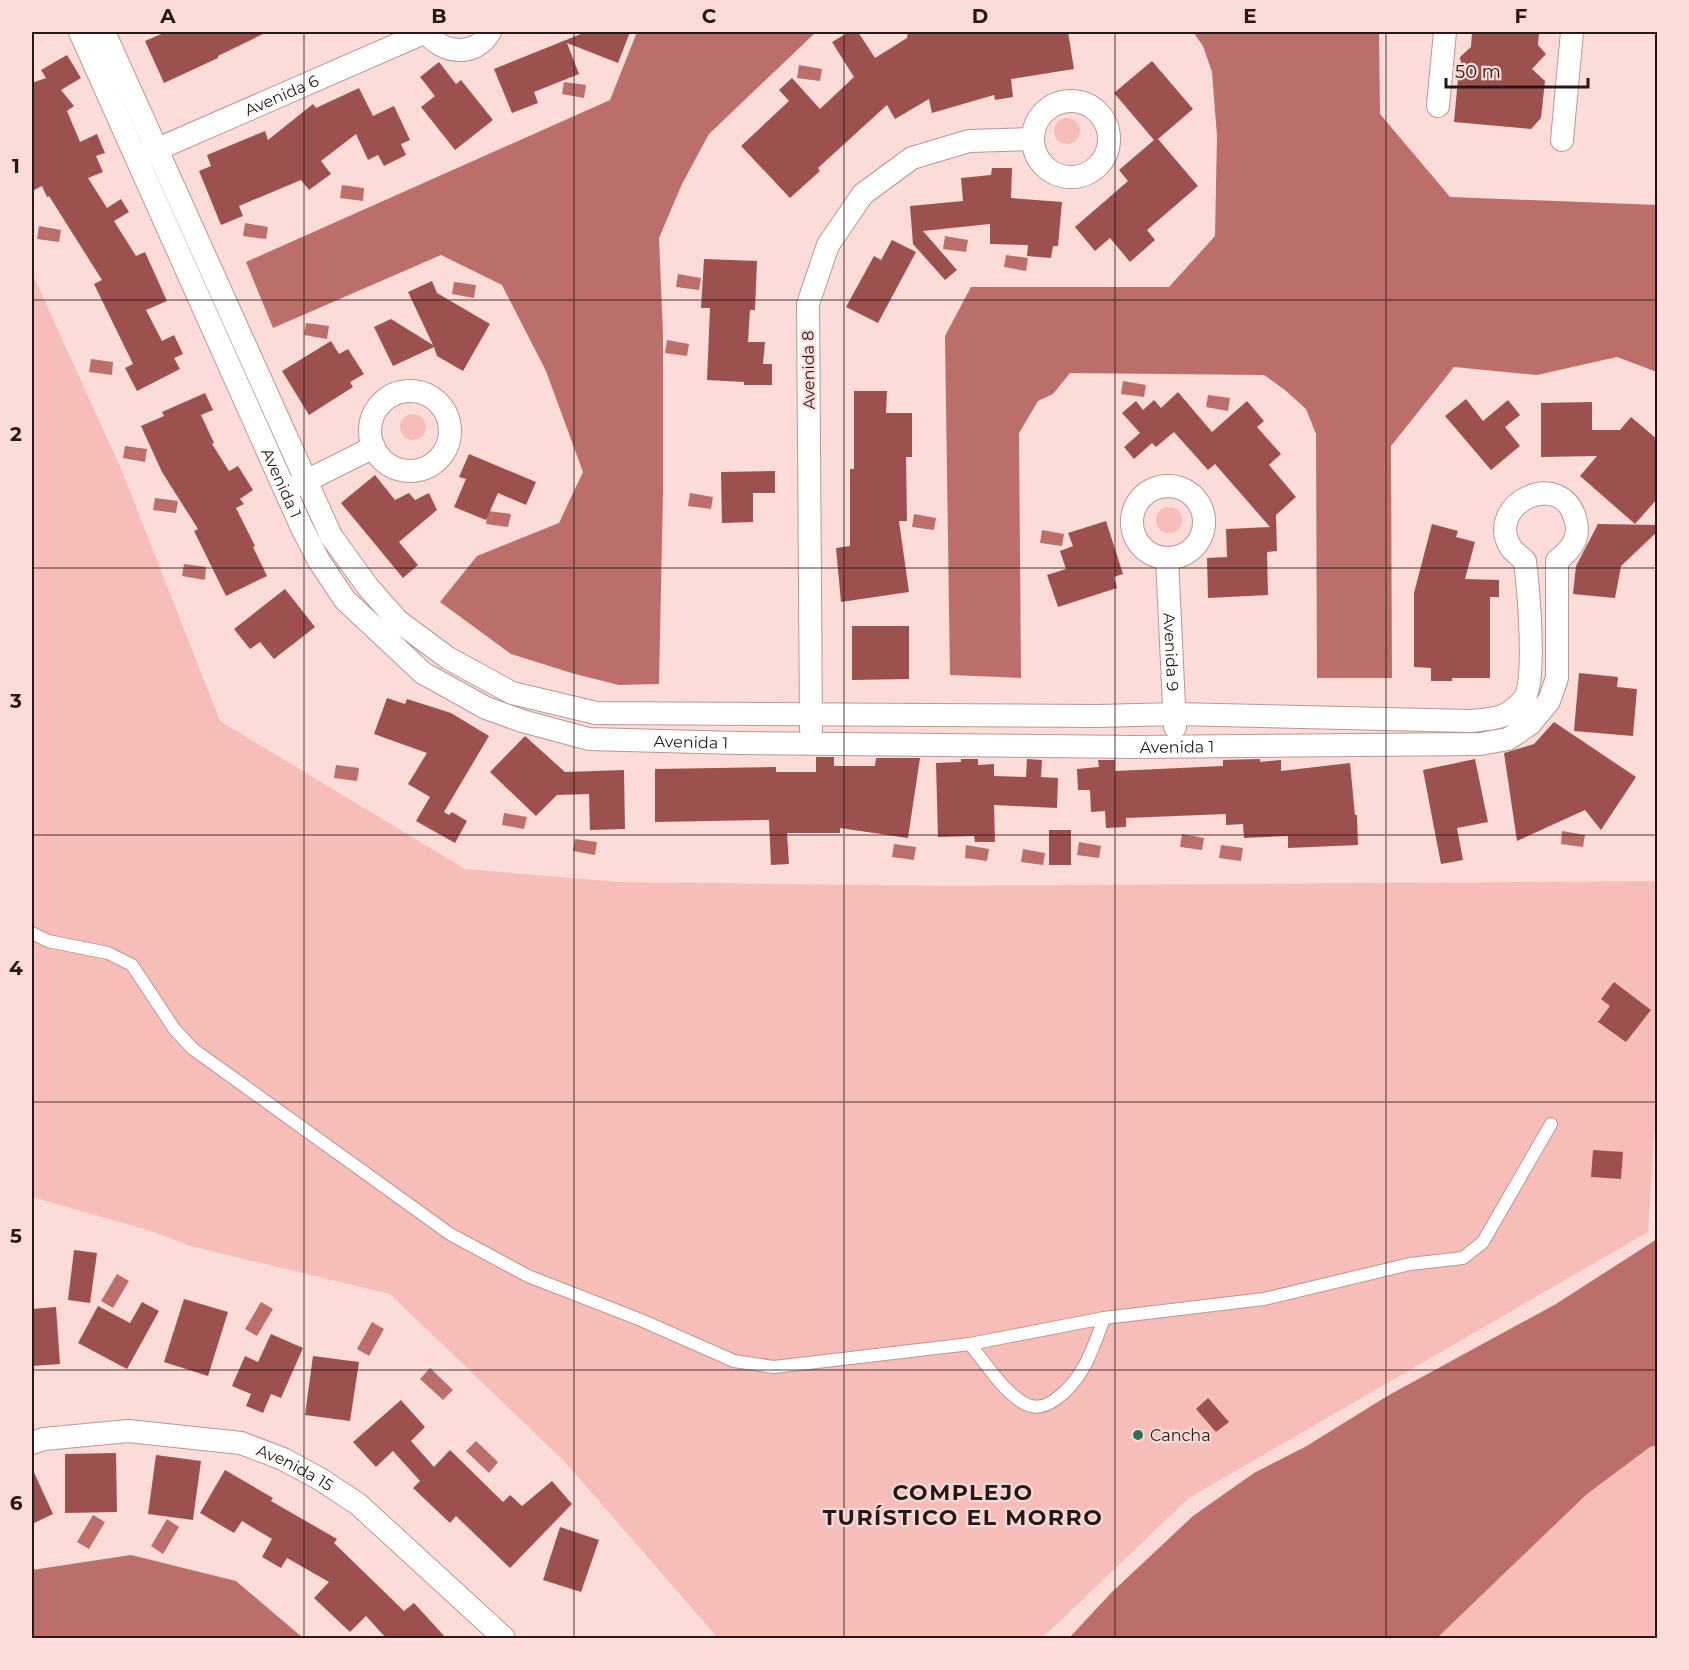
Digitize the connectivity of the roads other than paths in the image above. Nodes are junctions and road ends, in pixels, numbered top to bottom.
1 (80, 32) edge
2 (104, 32) edge
3 (426, 32) edge
4 (490, 32) edge
5 (1445, 32) edge
6 (1572, 32) edge
7 (1438, 106) dead end
8 (1033, 139) dead end
9 (1562, 140) dead end
10 (159, 149) junction
11 (137, 159) junction
12 (374, 447) dead end
13 (306, 482) junction
14 (285, 492) junction
15 (1167, 558) dead end
16 (1525, 561) junction
17 (1557, 561) junction
18 (532, 697) junction
19 (1026, 714) junction
20 (1176, 714) junction
21 (812, 715) junction
22 (1341, 718) junction
23 (522, 721) junction
24 (810, 744) junction
25 (1339, 745) junction
26 (1024, 746) junction
27 (1174, 747) junction
28 (32, 933) edge
29 (1551, 1124) dead end
30 (1104, 1318) junction
31 (970, 1344) junction
32 (32, 1443) edge
33 (504, 1638) edge

1 - 11 street, Avenida 1
2 - 10 street, Avenida 1
3 - 4 street, Avenida 6
3 - 10 street, Avenida 6
5 - 7 street
6 - 9 street
8 - 21 street, Avenida 8
10 - 11 street, Avenida 6
10 - 13 street, Avenida 1
11 - 14 street, Avenida 1
12 - 13 street
13 - 14 street
13 - 18 street, Avenida 1
14 - 23 street, Avenida 1
15 - 20 street, Avenida 9
16 - 17 street
16 - 17 street, Avenida 1
16 - 22 street, Avenida 1
17 - 25 street, Avenida 1
18 - 21 street, Avenida 1
18 - 23 street
19 - 20 street, Avenida 1
19 - 21 street, Avenida 1
19 - 26 street
20 - 22 street, Avenida 1
20 - 27 street, Avenida 9
21 - 24 street, Avenida 8
22 - 25 street
23 - 24 street, Avenida 1
24 - 26 street, Avenida 1
25 - 27 street, Avenida 1
26 - 27 street, Avenida 1
28 - 31 lane
29 - 30 lane
30 - 31 lane
30 - 31 lane
32 - 33 street, Avenida 15

